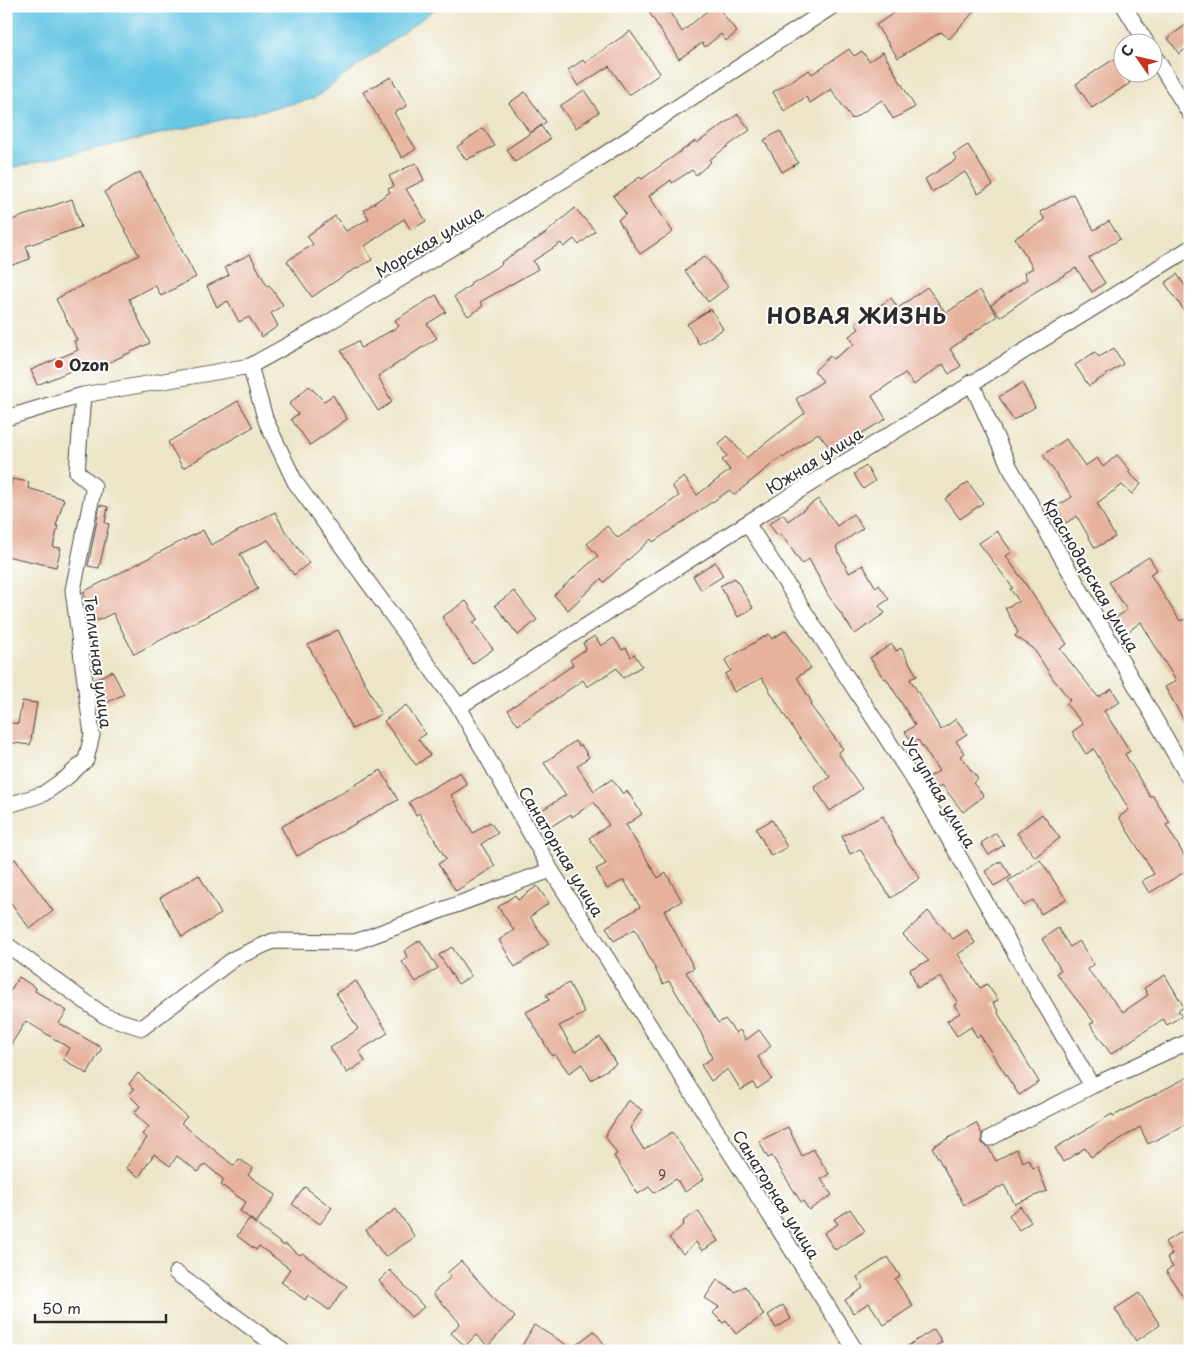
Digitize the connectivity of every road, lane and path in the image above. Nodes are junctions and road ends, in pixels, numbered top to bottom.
1 (833, 6) edge
2 (1124, 6) edge
3 (1140, 32) edge
4 (1164, 71) edge
5 (1190, 114) edge
6 (1190, 248) edge
7 (250, 366) junction
8 (971, 382) junction
9 (83, 395) junction
10 (6, 418) edge
11 (747, 522) junction
12 (459, 707) junction
13 (1190, 780) edge
14 (7, 805) edge
15 (551, 870) junction
16 (6, 944) edge
17 (1190, 1041) edge
18 (1092, 1086) junction
19 (990, 1138) dead end
20 (176, 1273) dead end
21 (283, 1351) edge
22 (856, 1351) edge

1 - 7 street, Морская улица
2 - 3 street
4 - 5 street
6 - 8 street, Южная улица
7 - 9 street, Морская улица
7 - 12 street, Санаторная улица
8 - 11 street, Южная улица
8 - 13 street, Краснодарская улица
9 - 10 street, Морская улица
9 - 14 street, Тепличная улица
11 - 12 street, Южная улица
11 - 18 street, Уступная улица
12 - 15 street, Санаторная улица
15 - 16 street
15 - 22 street, Санаторная улица
17 - 18 street
18 - 19 street
20 - 21 street

